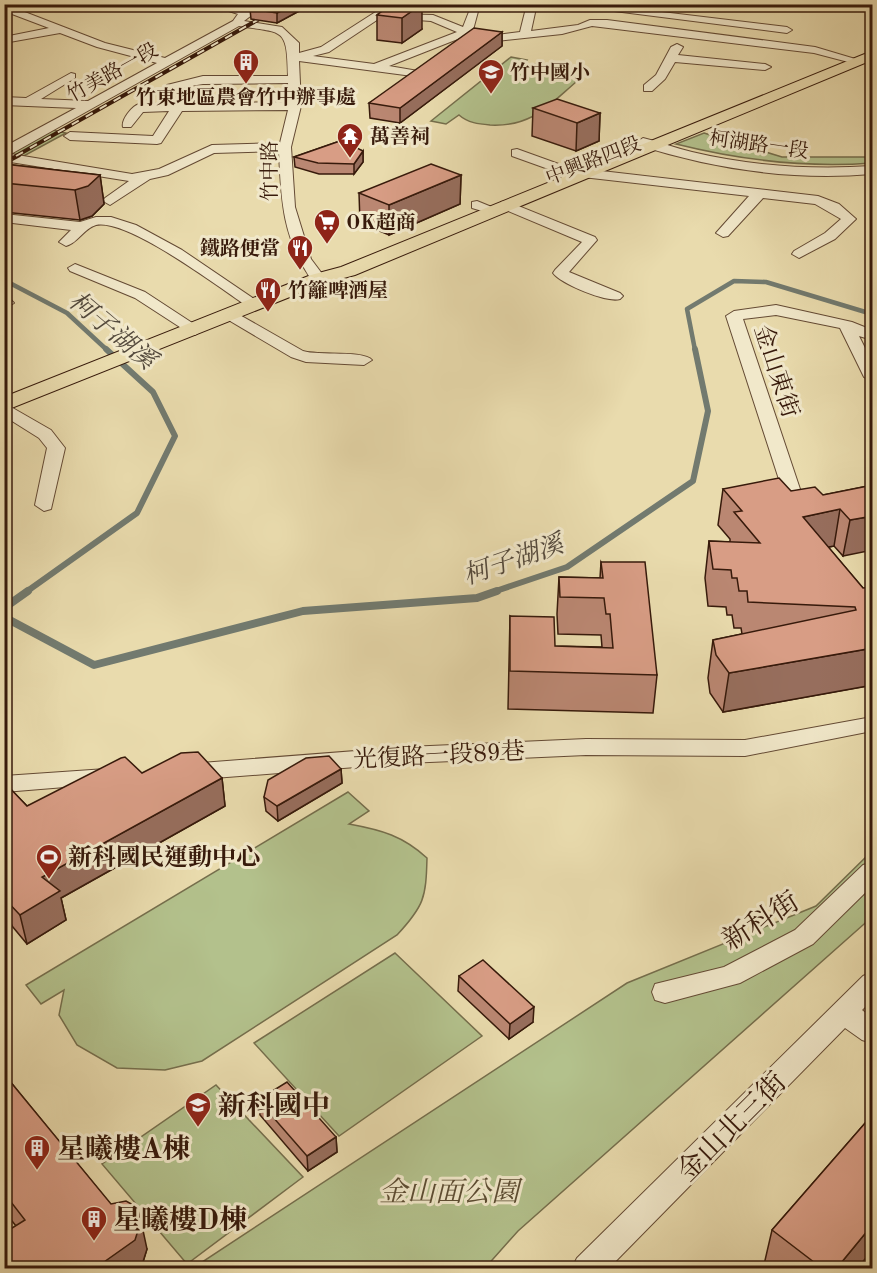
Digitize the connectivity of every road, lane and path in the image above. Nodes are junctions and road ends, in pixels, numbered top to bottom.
1 (94, 4) edge
2 (109, 4) edge
3 (213, 4) edge
4 (261, 4) edge
5 (396, 4) edge
6 (564, 4) edge
7 (476, 6) dead end
8 (602, 6) edge
9 (4, 8) edge
10 (531, 8) dead end
11 (733, 8) dead end
12 (247, 13) junction
13 (375, 18) junction
14 (723, 22) junction
15 (237, 23) junction
16 (590, 23) junction
17 (442, 28) dead end
18 (58, 30) junction
19 (787, 30) dead end
20 (467, 32) junction
21 (685, 33) junction
22 (525, 35) junction
23 (713, 36) junction
24 (4, 40) edge
25 (873, 48) edge
26 (294, 50) junction
27 (873, 55) edge
28 (670, 58) junction
29 (851, 59) junction
30 (169, 63) junction
31 (765, 67) dead end
32 (374, 68) junction
33 (420, 74) edge
34 (71, 76) dead end
35 (294, 79) junction
36 (648, 88) dead end
37 (4, 101) edge
38 (28, 102) junction
39 (93, 105) junction
40 (179, 106) junction
41 (194, 106) junction
42 (295, 106) junction
43 (127, 124) dead end
44 (70, 136) dead end
45 (648, 144) junction
46 (285, 147) junction
47 (517, 153) dead end
48 (4, 155) edge
49 (728, 162) junction
50 (873, 170) edge
51 (573, 172) junction
52 (144, 177) junction
53 (708, 189) junction
54 (758, 195) junction
55 (492, 207) junction
56 (103, 211) junction
57 (4, 218) edge
58 (83, 227) junction
59 (723, 233) dead end
60 (66, 242) dead end
61 (800, 254) dead end
62 (75, 268) dead end
63 (318, 279) junction
64 (615, 296) dead end
65 (255, 305) junction
66 (231, 315) junction
67 (846, 325) junction
68 (195, 330) junction
69 (873, 335) edge
70 (364, 360) dead end
71 (873, 377) edge
72 (4, 407) edge
73 (828, 501) edge
74 (44, 505) dead end
75 (873, 724) edge
76 (161, 774) edge
77 (126, 776) edge
78 (4, 784) edge
79 (873, 871) edge
80 (873, 983) edge
81 (665, 992) dead end
82 (845, 1013) junction
83 (873, 1032) edge
84 (588, 1269) edge

1 - 2 street
3 - 12 street
4 - 12 street, 竹美路一段
5 - 13 street
6 - 8 street
7 - 20 street
8 - 14 street
8 - 16 street
9 - 18 street
10 - 22 street
11 - 14 street
12 - 15 street, 竹美路一段
13 - 17 street
13 - 20 street
13 - 26 street
14 - 19 street
14 - 23 street
15 - 26 street
15 - 30 street, 竹美路一段
16 - 21 street
16 - 22 street
18 - 24 street
18 - 30 street
20 - 22 street
20 - 32 street
21 - 23 street
21 - 28 street
23 - 29 street
25 - 29 main road, 中興路四段
26 - 32 street
26 - 35 street, 竹中路
27 - 29 main road, 中興路四段
28 - 31 street
28 - 36 street
29 - 45 main road, 中興路四段
30 - 39 street, 竹美路一段
32 - 33 street
34 - 38 street
35 - 41 street
35 - 42 street, 竹中路
37 - 38 street
38 - 39 street
39 - 48 street, 竹美路一段
40 - 41 street
40 - 43 street
40 - 44 street
41 - 42 street
42 - 46 street, 竹中路
45 - 49 street, 柯湖路一段
45 - 51 main road, 中興路四段
46 - 52 street
46 - 63 street, 竹中路
47 - 51 street
48 - 52 street
49 - 50 street, 柯湖路一段
49 - 53 street
51 - 53 street
51 - 55 main road, 中興路四段
51 - 55 main road, 中興路四段
52 - 56 street
53 - 54 street
54 - 59 street
54 - 61 street
55 - 63 main road, 中興路四段
55 - 64 street
56 - 58 street
56 - 65 street
57 - 58 street
58 - 60 street
62 - 68 street
63 - 65 main road, 中興路四段
65 - 66 main road, 中興路四段
66 - 68 main road, 中興路四段
66 - 70 street
67 - 69 street, 金山東街
67 - 71 street
67 - 73 street, 金山東街
68 - 72 main road, 中興路四段
72 - 74 street
75 - 76 street, 光復路一段89巷
77 - 78 street
79 - 81 street, 新科街
80 - 82 street, 金山北三街
82 - 83 street
82 - 84 street, 金山北三街

